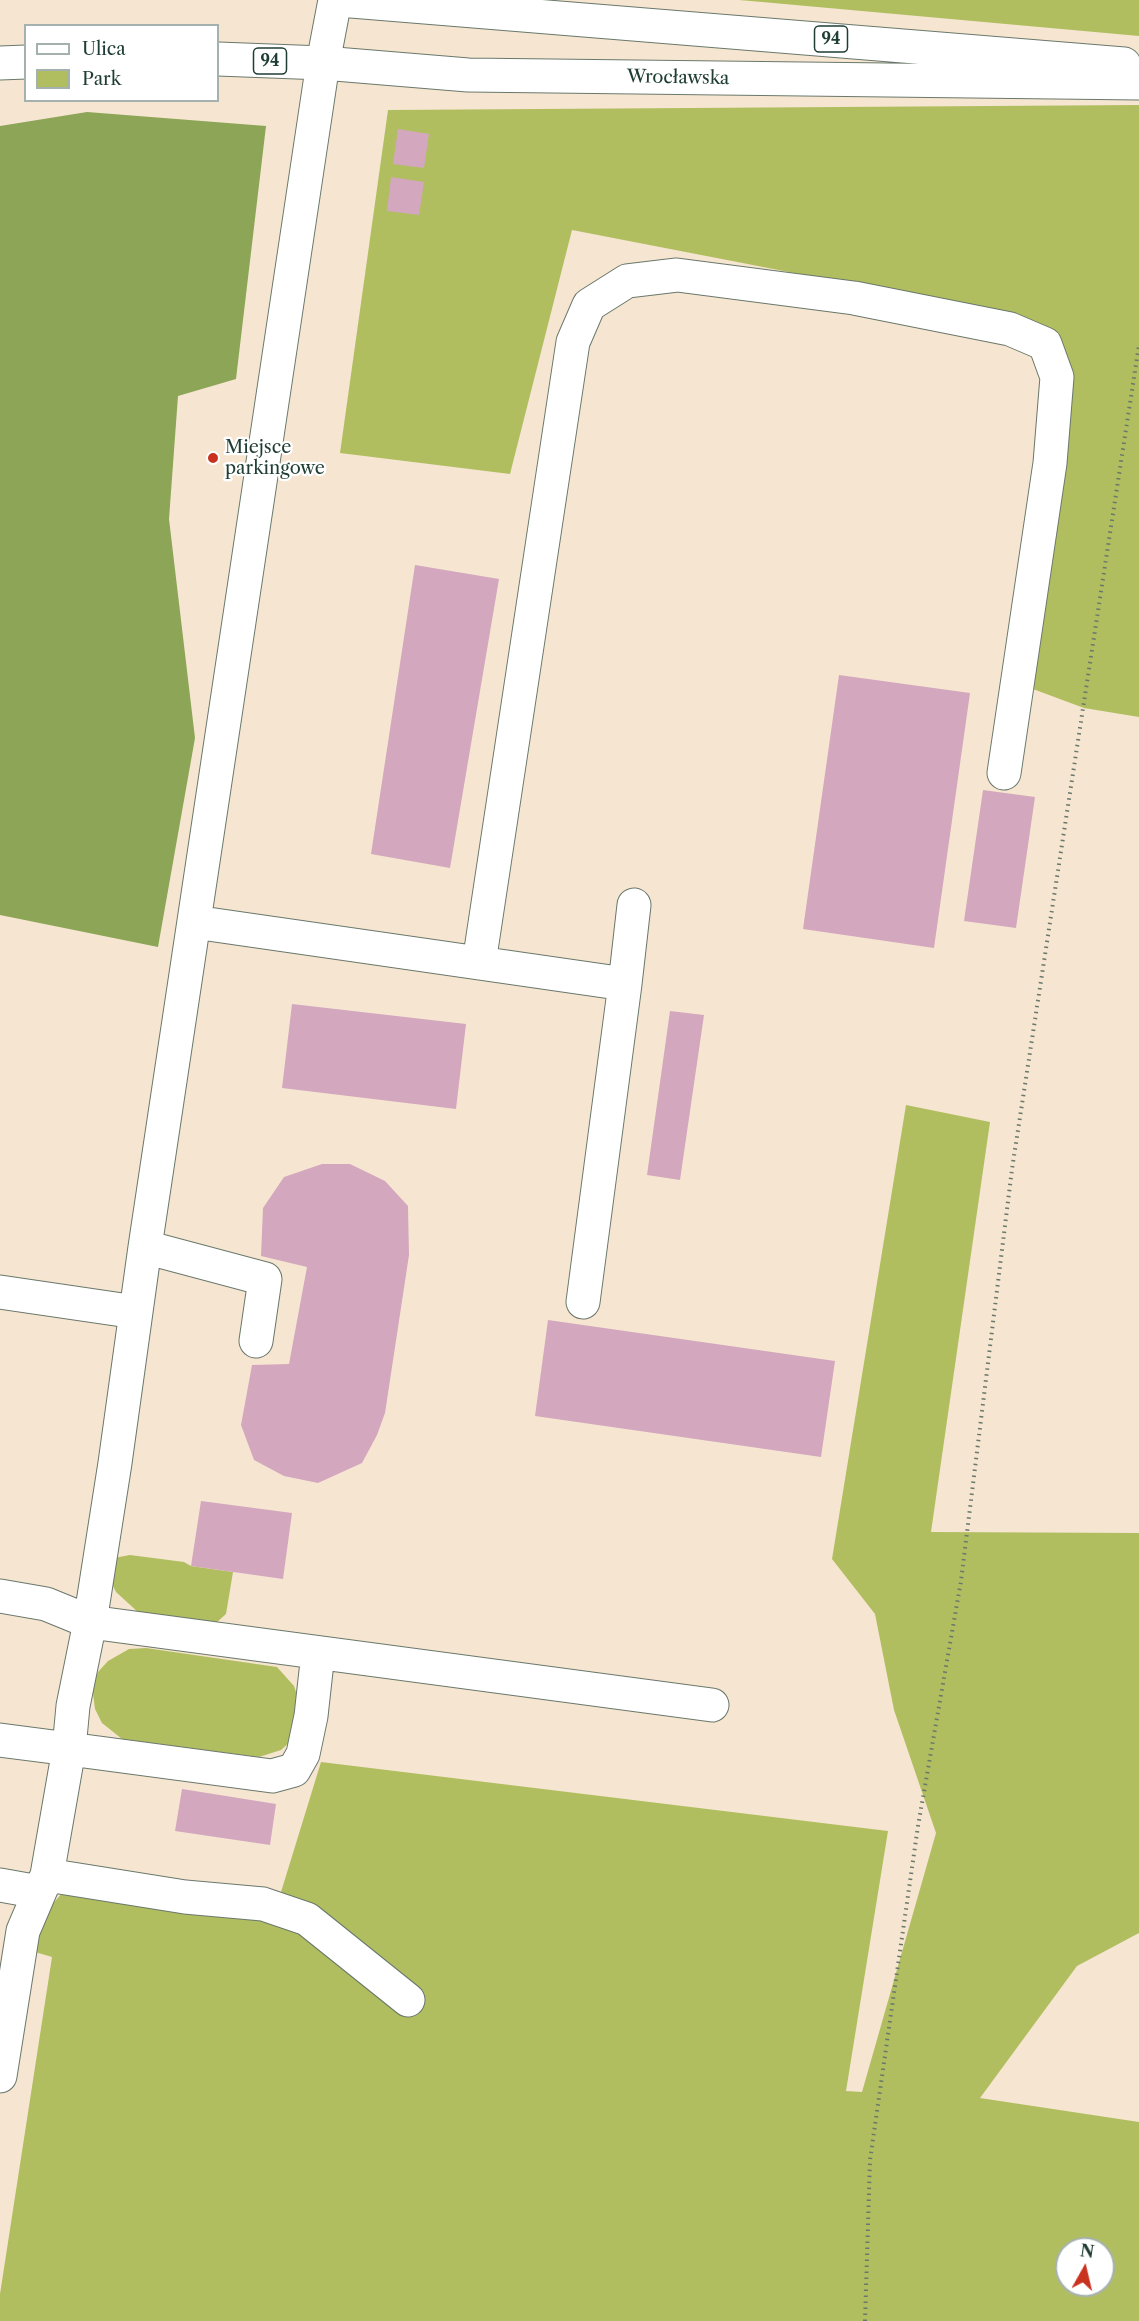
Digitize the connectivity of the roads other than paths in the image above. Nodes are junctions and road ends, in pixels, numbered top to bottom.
1 (337, 0) edge
2 (219, 59) edge
3 (24, 62) edge
4 (0, 63) edge
5 (322, 63) junction
6 (1139, 66) edge
7 (1139, 83) edge
8 (1004, 773) dead end
9 (634, 905) dead end
10 (194, 922) junction
11 (479, 963) junction
12 (625, 984) junction
13 (145, 1247) junction
14 (0, 1292) edge
15 (583, 1302) dead end
16 (136, 1312) junction
17 (256, 1341) dead end
18 (0, 1596) edge
19 (90, 1622) junction
20 (318, 1653) junction
21 (712, 1705) dead end
22 (0, 1740) edge
23 (69, 1749) junction
24 (43, 1884) junction
25 (0, 1886) edge
26 (408, 2000) dead end
27 (0, 2076) edge

1 - 5 main road
1 - 6 main road, 94
2 - 5 main road, Wrocławska / 94
3 - 4 main road
5 - 7 main road, Wrocławska / 94
5 - 10 main road
8 - 11 main road
9 - 12 main road
10 - 11 main road
10 - 13 main road
11 - 12 main road
12 - 15 main road
13 - 16 main road
13 - 17 main road
14 - 16 main road
16 - 19 main road
18 - 19 main road
19 - 20 main road
19 - 23 main road
20 - 21 main road
20 - 23 main road
22 - 23 main road
23 - 24 main road
24 - 25 main road
24 - 26 main road
24 - 27 main road

